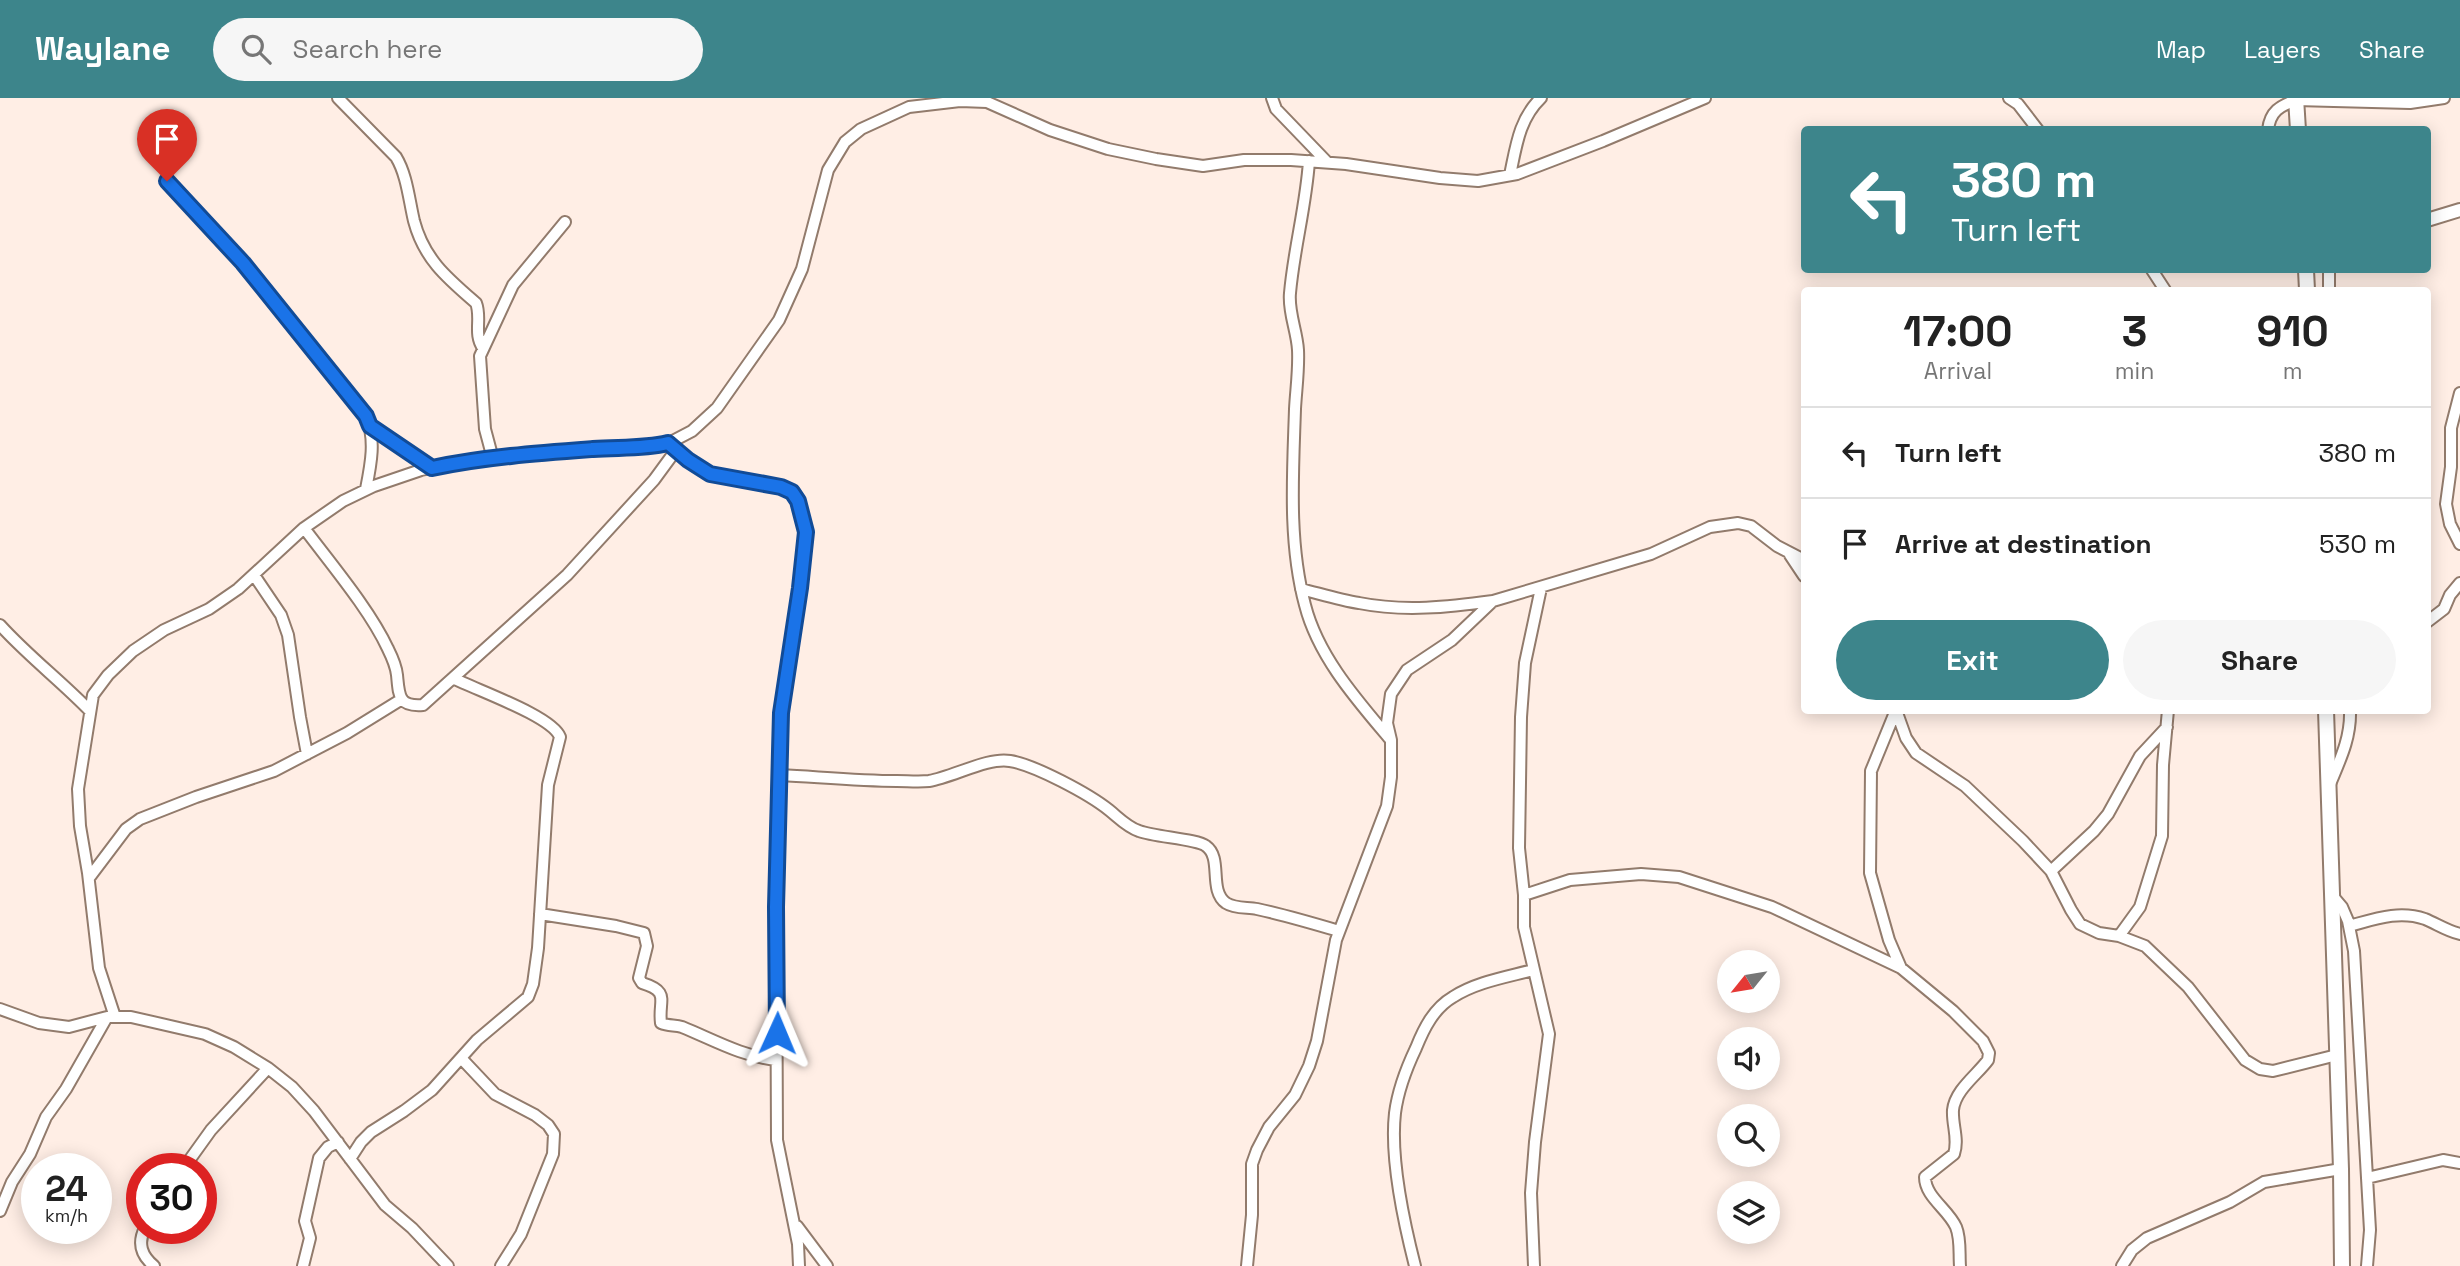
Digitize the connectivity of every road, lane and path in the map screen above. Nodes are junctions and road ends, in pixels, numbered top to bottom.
1 (338, 98) edge
2 (1272, 98) edge
3 (1541, 98) edge
4 (1705, 98) edge
5 (2009, 98) edge
6 (2444, 98) edge
7 (2296, 99) edge
8 (933, 101) edge
9 (2035, 126) edge
10 (2269, 126) edge
11 (2298, 126) edge
12 (1309, 161) junction
13 (1327, 162) junction
14 (1510, 175) junction
15 (167, 181) dead end
16 (2460, 210) edge
17 (2431, 219) edge
18 (565, 222) dead end
19 (483, 348) junction
20 (2460, 393) edge
21 (370, 426) junction
22 (672, 446) junction
23 (493, 459) junction
24 (432, 468) junction
25 (366, 489) junction
26 (304, 528) junction
27 (2460, 544) edge
28 (1788, 552) junction
29 (1801, 558) edge
30 (1801, 572) edge
31 (254, 575) junction
32 (2460, 583) edge
33 (1541, 588) junction
34 (1301, 589) junction
35 (1493, 601) junction
36 (2431, 619) edge
37 (0, 625) edge
38 (453, 678) junction
39 (402, 699) junction
40 (90, 711) junction
41 (1894, 714) edge
42 (1897, 714) edge
43 (2168, 714) edge
44 (2326, 714) edge
45 (2350, 714) edge
46 (2167, 727) junction
47 (1391, 740) junction
48 (307, 754) junction
49 (780, 775) junction
50 (2329, 786) junction
51 (2051, 871) junction
52 (89, 878) junction
53 (2331, 894) junction
54 (1524, 895) junction
55 (540, 914) junction
56 (2349, 926) junction
57 (1339, 930) junction
58 (2460, 934) edge
59 (2119, 936) junction
60 (1901, 968) junction
61 (1533, 970) junction
62 (0, 1009) edge
63 (111, 1017) junction
64 (2337, 1055) junction
65 (461, 1058) junction
66 (776, 1060) junction
67 (268, 1068) junction
68 (338, 1142) junction
69 (194, 1153) edge
70 (350, 1159) junction
71 (2460, 1163) edge
72 (2341, 1169) junction
73 (2367, 1178) junction
74 (0, 1211) edge
75 (794, 1223) junction
76 (141, 1244) edge
77 (1247, 1262) edge
78 (154, 1266) edge
79 (303, 1266) edge
80 (448, 1266) edge
81 (502, 1266) edge
82 (799, 1266) edge
83 (827, 1266) edge
84 (1237, 1266) edge
85 (1415, 1266) edge
86 (1534, 1266) edge
87 (1960, 1266) edge
88 (2122, 1266) edge
89 (2342, 1266) edge
90 (2367, 1266) edge

1 - 19 street
2 - 13 street
3 - 14 street
4 - 14 street
5 - 9 street
6 - 7 street
7 - 10 street
7 - 11 main road
8 - 12 street
8 - 22 street
12 - 13 street
12 - 34 street
13 - 14 street
15 - 21 street
16 - 17 street
18 - 19 street
19 - 23 street
20 - 27 street
21 - 24 street
21 - 25 street
22 - 23 street
22 - 38 street
22 - 49 street
23 - 24 street
24 - 25 street
25 - 26 street
26 - 31 street
26 - 39 street
28 - 29 street
28 - 30 street
28 - 33 street
31 - 40 street
31 - 48 street
32 - 36 street
33 - 35 street
33 - 54 street
34 - 35 street
34 - 47 street
35 - 47 street
37 - 40 street
38 - 39 street
38 - 55 street
39 - 48 street
40 - 52 street
41 - 60 street
42 - 51 street
43 - 46 street
44 - 50 main road
45 - 50 street
46 - 51 street
46 - 59 street
47 - 57 street
48 - 52 street
49 - 57 street
49 - 66 street
50 - 53 main road
51 - 59 street
52 - 63 street
53 - 56 street
53 - 64 main road
54 - 60 street
54 - 61 street
55 - 65 street
55 - 66 street
56 - 58 street
56 - 73 street
57 - 77 street
59 - 64 street
60 - 87 street
61 - 85 street
61 - 86 street
62 - 63 street
63 - 67 street
63 - 74 street
64 - 72 main road
65 - 70 street
65 - 81 street
66 - 75 street
67 - 68 street
67 - 69 street
68 - 70 street
68 - 79 street
70 - 80 street
71 - 73 street
72 - 88 street
72 - 89 main road
73 - 90 street
75 - 82 street
75 - 83 street
76 - 78 street
77 - 84 street

